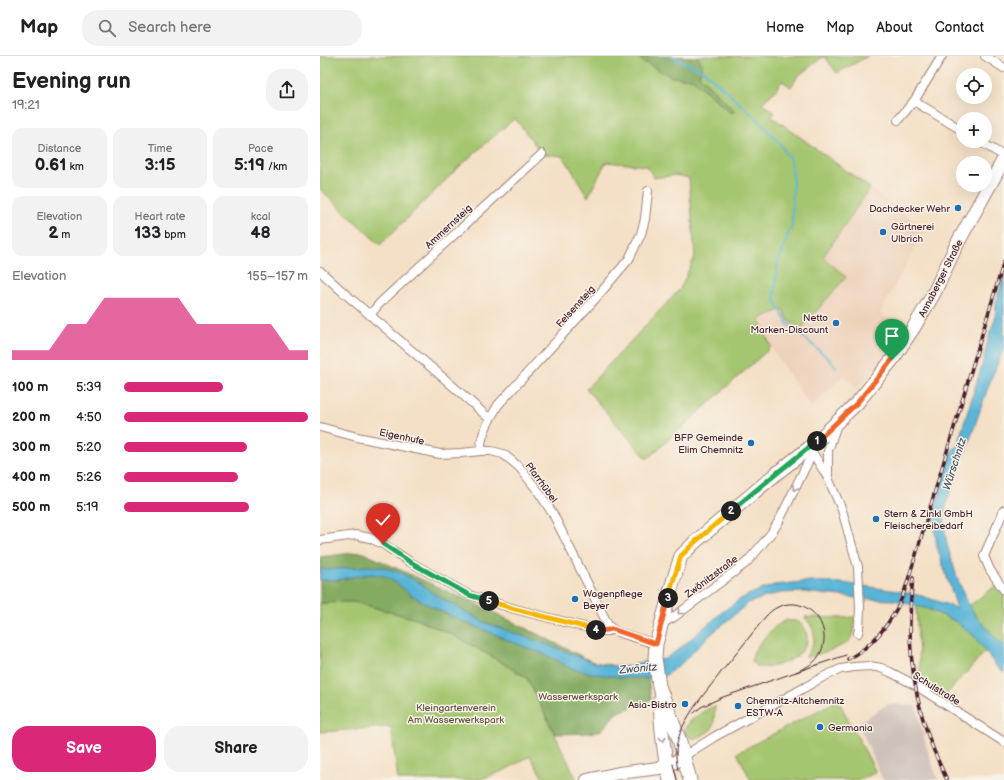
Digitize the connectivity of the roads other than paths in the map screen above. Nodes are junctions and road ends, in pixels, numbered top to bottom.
1 (942, 56) edge
2 (985, 56) edge
3 (1004, 68) edge
4 (914, 101) junction
5 (898, 120) dead end
6 (956, 127) edge
7 (991, 148) edge
8 (542, 154) dead end
9 (1004, 156) edge
10 (1004, 159) edge
11 (648, 191) dead end
12 (320, 270) edge
13 (370, 315) junction
14 (490, 419) junction
15 (837, 422) junction
16 (320, 427) edge
17 (481, 451) junction
18 (811, 451) junction
19 (828, 478) junction
20 (1004, 510) edge
21 (320, 540) edge
22 (1004, 590) edge
23 (661, 624) junction
24 (612, 629) junction
25 (858, 633) dead end
26 (656, 644) junction
27 (658, 682) junction
28 (1004, 742) edge
29 (684, 756) junction
30 (667, 767) junction
31 (587, 780) edge
32 (670, 780) edge
33 (690, 780) edge

1 - 4 street
2 - 3 street
4 - 5 street
4 - 6 street
7 - 9 street
8 - 13 street, Ammernsteig
10 - 15 main road, Annaberger Straße
11 - 14 street, Felsensteig
12 - 13 street
13 - 14 street
14 - 17 street
15 - 18 main road, Annaberger Straße
15 - 19 street
16 - 17 street, Eigenhufe
17 - 24 street, Pfarrhübel
18 - 19 street
18 -> 23 street, Zwönitzstraße
18 - 23 main road, Annaberger Straße
19 - 25 street
20 - 22 street
21 - 24 street
23 - 26 main road, Annaberger Straße
24 - 26 street
26 - 27 main road, Annaberger Straße
27 - 29 main road, Annaberger Straße
27 -> 30 main road, Annaberger Straße
28 - 29 street, Schulstraße
29 - 30 main road
29 - 33 main road, Annaberger Straße
30 - 31 main road
30 - 32 main road, Annaberger Straße

